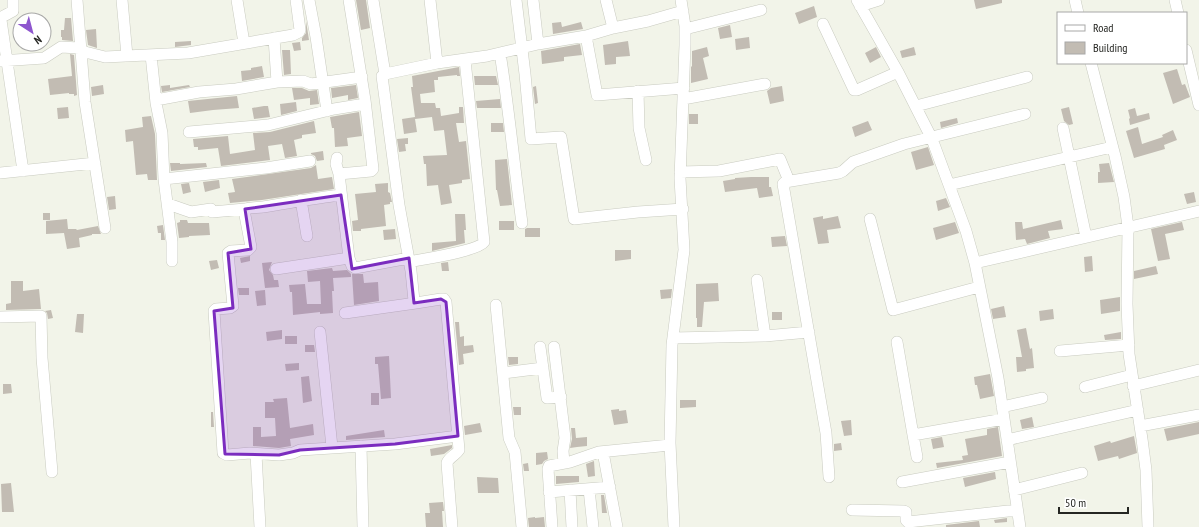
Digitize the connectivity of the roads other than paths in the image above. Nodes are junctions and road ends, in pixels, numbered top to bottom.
1 (13, 0) edge
2 (77, 0) edge
3 (122, 0) edge
4 (237, 0) edge
5 (297, 0) edge
6 (309, 0) edge
7 (349, 0) edge
8 (373, 0) edge
9 (430, 0) edge
10 (516, 0) edge
11 (533, 0) edge
12 (606, 0) edge
13 (879, 0) edge
14 (1075, 0) edge
15 (1175, 0) edge
16 (858, 3) edge
17 (682, 5) edge
18 (761, 10) dead end
19 (1078, 12) edge
20 (1178, 12) edge
21 (823, 24) dead end
22 (613, 28) junction
23 (685, 29) junction
24 (586, 36) junction
25 (274, 38) junction
26 (244, 43) junction
27 (538, 44) junction
28 (522, 48) junction
29 (80, 49) junction
30 (500, 53) junction
31 (1187, 54) edge
32 (151, 55) junction
33 (127, 56) junction
34 (4, 60) edge
35 (465, 60) junction
36 (437, 63) junction
37 (1091, 64) edge
38 (898, 72) junction
39 (385, 74) junction
40 (362, 77) junction
41 (1027, 77) dead end
42 (277, 82) junction
43 (323, 82) junction
44 (765, 84) dead end
45 (684, 88) junction
46 (638, 91) junction
47 (683, 99) junction
48 (156, 100) junction
49 (365, 104) junction
50 (1199, 105) edge
51 (916, 106) junction
52 (328, 111) junction
53 (1025, 114) dead end
54 (1063, 128) dead end
55 (189, 132) dead end
56 (931, 137) junction
57 (1112, 147) junction
58 (337, 158) dead end
59 (1069, 158) junction
60 (646, 160) dead end
61 (310, 161) dead end
62 (95, 163) junction
63 (23, 171) junction
64 (680, 172) junction
65 (0, 173) edge
66 (338, 174) junction
67 (164, 179) junction
68 (789, 181) junction
69 (949, 185) junction
70 (341, 195) junction
71 (300, 200) junction
72 (168, 204) junction
73 (245, 209) junction
74 (683, 209) junction
75 (1199, 211) edge
76 (870, 218) dead end
77 (522, 223) dead end
78 (1128, 227) junction
79 (105, 228) dead end
80 (307, 236) dead end
81 (1086, 237) junction
82 (349, 258) junction
83 (409, 260) junction
84 (172, 261) dead end
85 (975, 263) junction
86 (276, 269) dead end
87 (757, 280) dead end
88 (979, 287) junction
89 (416, 303) junction
90 (496, 305) dead end
91 (345, 313) dead end
92 (0, 317) edge
93 (320, 332) dead end
94 (809, 332) junction
95 (765, 336) junction
96 (673, 338) junction
97 (898, 342) dead end
98 (1128, 345) junction
99 (540, 347) dead end
100 (554, 347) dead end
101 (1060, 351) dead end
102 (543, 368) junction
103 (1199, 370) edge
104 (503, 373) junction
105 (1133, 381) junction
106 (1085, 387) dead end
107 (561, 397) junction
108 (1042, 398) dead end
109 (1002, 407) junction
110 (1138, 410) junction
111 (1199, 415) edge
112 (1004, 419) junction
113 (1140, 426) junction
114 (913, 435) junction
115 (458, 436) junction
116 (1007, 440) junction
117 (670, 445) junction
118 (361, 446) junction
119 (332, 447) junction
120 (604, 452) junction
121 (256, 454) junction
122 (917, 456) dead end
123 (1010, 462) junction
124 (564, 463) junction
125 (52, 472) dead end
126 (1082, 473) dead end
127 (829, 477) dead end
128 (902, 482) dead end
129 (610, 487) junction
130 (589, 489) junction
131 (570, 490) junction
132 (1014, 490) junction
133 (549, 492) junction
134 (852, 510) dead end
135 (1017, 510) junction
136 (907, 524) edge
137 (260, 527) edge
138 (363, 527) edge
139 (452, 527) edge
140 (522, 527) edge
141 (552, 527) edge
142 (572, 527) edge
143 (593, 527) edge
144 (617, 527) edge
145 (674, 527) edge
146 (1020, 527) edge
147 (1148, 527) edge

1 - 34 street
2 - 29 street
3 - 33 street
4 - 26 street
5 - 25 street
6 - 43 street
7 - 40 street
8 - 39 street
9 - 36 street
10 - 28 street
11 - 27 street
12 - 22 street
13 - 16 street
14 - 19 street
15 - 20 street
16 - 38 street
17 - 22 street
17 - 23 street
18 - 23 street
21 - 38 street
22 - 24 street
23 - 45 street
24 - 27 street
24 - 46 street
25 - 26 street
25 - 42 street
26 - 32 street
27 - 28 street
28 - 30 street
28 - 74 street
29 - 33 street
29 - 34 street
29 - 62 street
30 - 35 street
30 - 77 street
31 - 50 street
32 - 33 street
32 - 48 street
34 - 63 street
35 - 36 street
35 - 83 street
36 - 39 street
37 - 57 street
38 - 51 street
39 - 83 street
40 - 43 street
40 - 49 street
41 - 51 street
42 - 43 street
42 - 48 street
43 - 52 street
44 - 47 street
45 - 46 street
45 - 47 street
46 - 60 street
47 - 64 street
48 - 67 street
49 - 52 street
49 - 66 street
51 - 56 street
52 - 55 street
53 - 56 street
54 - 59 street
56 - 68 street
56 - 69 street
57 - 59 street
57 - 78 street
58 - 66 street
59 - 69 street
59 - 81 street
61 - 67 street
62 - 63 street
62 - 79 street
63 - 65 street
64 - 68 street
64 - 74 street
66 - 70 street
67 - 72 street
68 - 94 street
69 - 85 street
70 - 71 street
70 - 82 street
71 - 73 street
71 - 80 street
72 - 73 street
72 - 84 street
73 - 121 street
74 - 96 street
75 - 78 street
76 - 88 street
78 - 81 street
78 - 98 street
81 - 85 street
82 - 83 street
82 - 86 street
83 - 89 street
85 - 88 street
87 - 95 street
88 - 109 street
89 - 91 street
89 - 115 street
90 - 104 street
92 - 125 street
93 - 119 street
94 - 95 street
94 - 127 street
95 - 96 street
96 - 117 street
97 - 114 street
98 - 101 street
98 - 105 street
99 - 102 street
100 - 107 street
102 - 104 street
102 - 107 street
103 - 105 street
104 - 140 street
105 - 106 street
105 - 110 street
107 - 124 street
108 - 109 street
109 - 112 street
110 - 113 street
110 - 116 street
111 - 113 street
112 - 114 street
112 - 116 street
113 - 147 street
114 - 122 street
115 - 118 street
115 - 139 street
116 - 123 street
117 - 120 street
117 - 145 street
118 - 119 street
118 - 138 street
119 - 121 street
120 - 124 street
120 - 129 street
121 - 137 street
123 - 128 street
123 - 132 street
124 - 133 street
126 - 132 street
129 - 130 street
129 - 144 street
130 - 131 street
130 - 143 street
131 - 133 street
131 - 142 street
132 - 135 street
133 - 141 street
134 - 136 street
135 - 136 street
135 - 146 street

